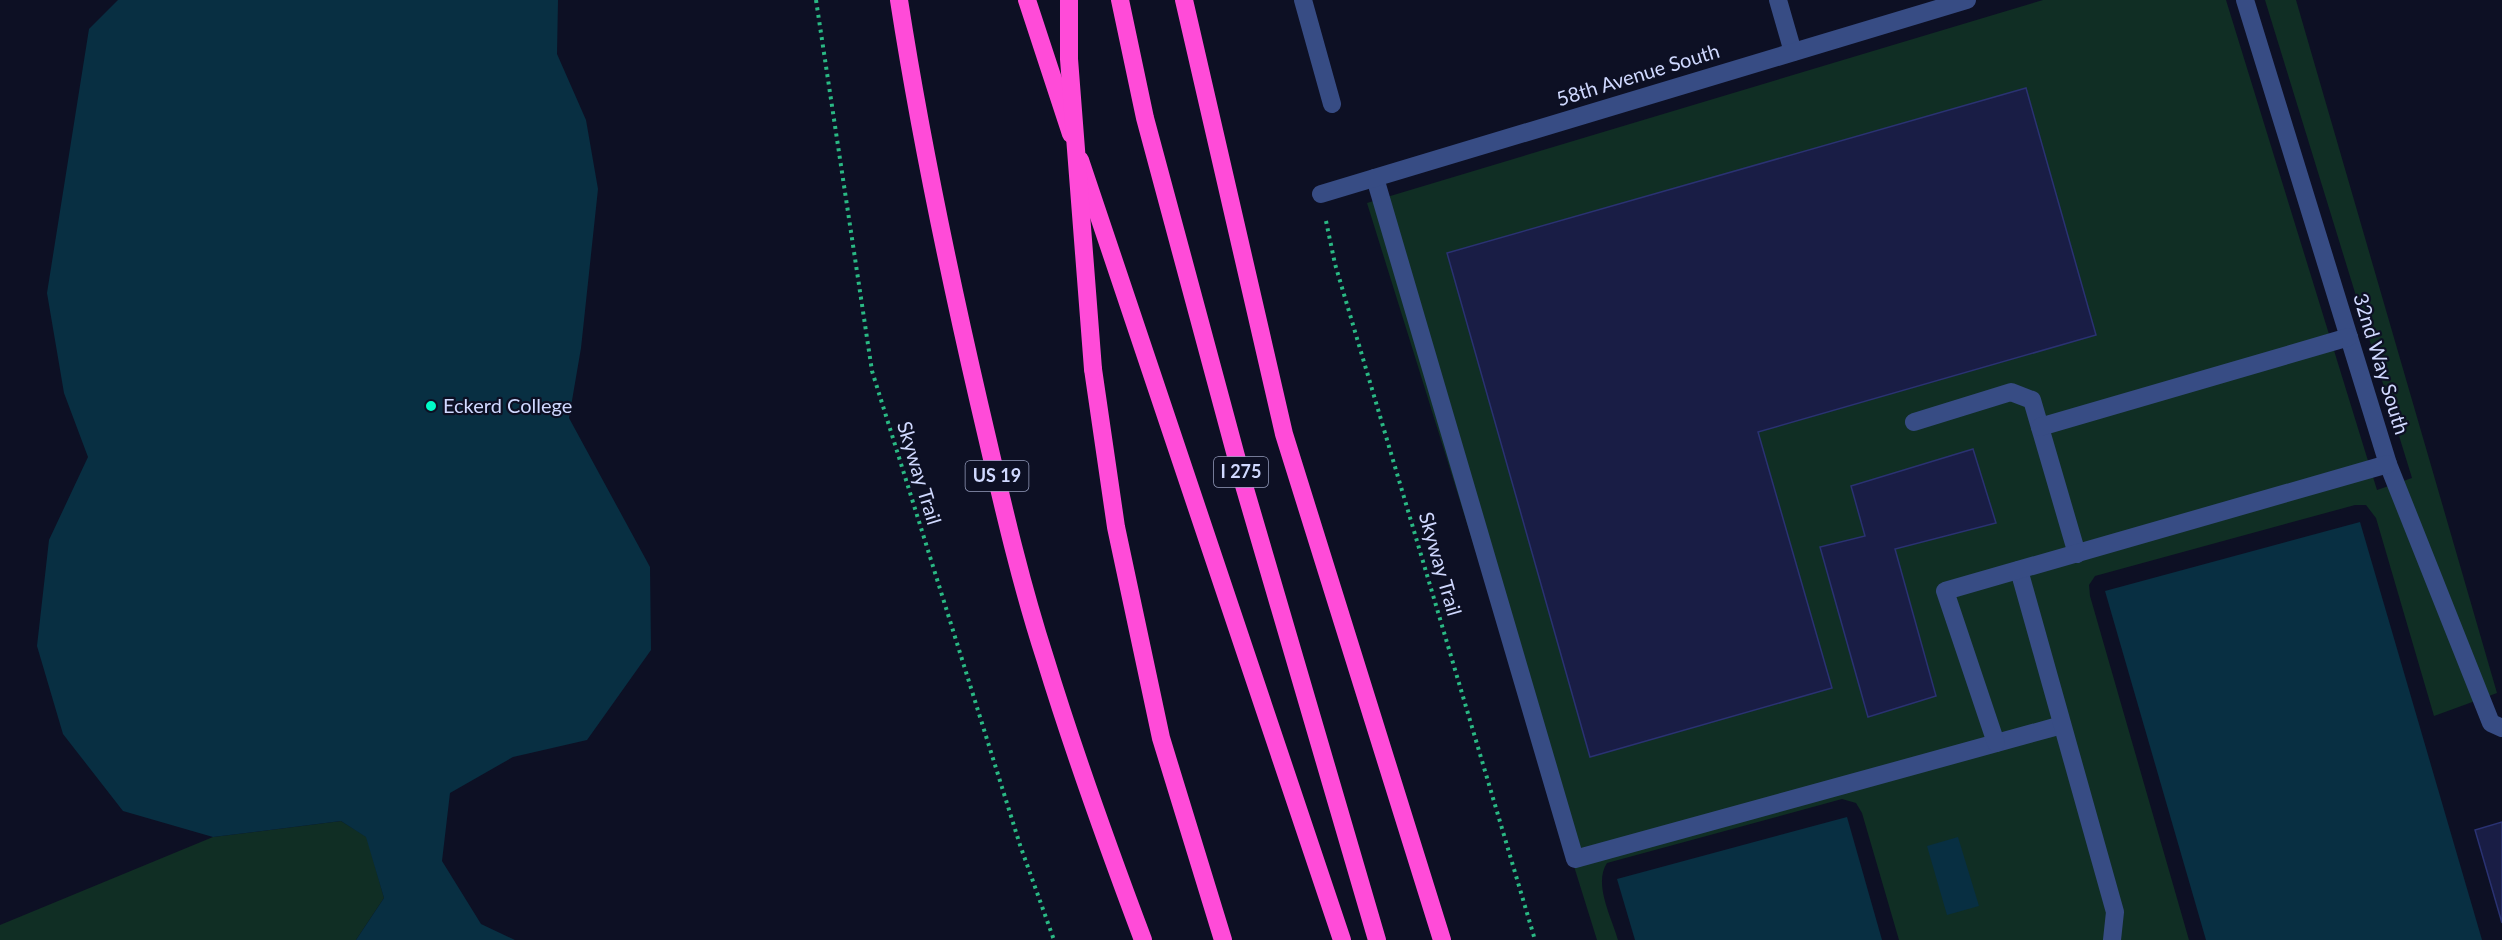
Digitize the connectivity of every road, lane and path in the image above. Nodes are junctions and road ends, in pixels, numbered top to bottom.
1 (816, 0) edge
2 (898, 0) edge
3 (1027, 0) edge
4 (1069, 0) edge
5 (1120, 0) edge
6 (1184, 0) edge
7 (1303, 0) edge
8 (1778, 0) edge
9 (1967, 0) edge
10 (2245, 0) edge
11 (1793, 52) junction
12 (1332, 105) dead end
13 (1375, 178) junction
14 (1321, 194) joint
15 (2349, 337) junction
16 (1914, 422) dead end
17 (2040, 427) junction
18 (2388, 464) junction
19 (2077, 554) junction
20 (2019, 570) junction
21 (2062, 725) junction
22 (2502, 728) edge
23 (1996, 743) junction
24 (1054, 940) edge
25 (1143, 940) edge
26 (1223, 940) edge
27 (1342, 940) edge
28 (1377, 940) edge
29 (1442, 940) edge
30 (1535, 940) edge
31 (2112, 940) edge

1 - 24 path, Skyway Trail
2 - 25 highway, US 19
3 - 27 highway
4 - 26 highway, bridge
5 - 28 highway, I 275
6 - 29 highway
7 - 12 street
8 - 11 street
9 - 11 street, 58th Avenue South
10 - 15 street, 32nd Way South
11 - 13 street, 58th Avenue South
13 - 14 street, 58th Avenue South
13 - 23 street
14 - 30 path, Skyway Trail
15 - 17 street
15 - 18 street, 32nd Way South
16 - 17 street
17 - 19 street
18 - 19 street
18 - 22 street, 32nd Way South
19 - 20 street
20 - 21 street
20 - 23 street
21 - 23 street
21 - 31 street

